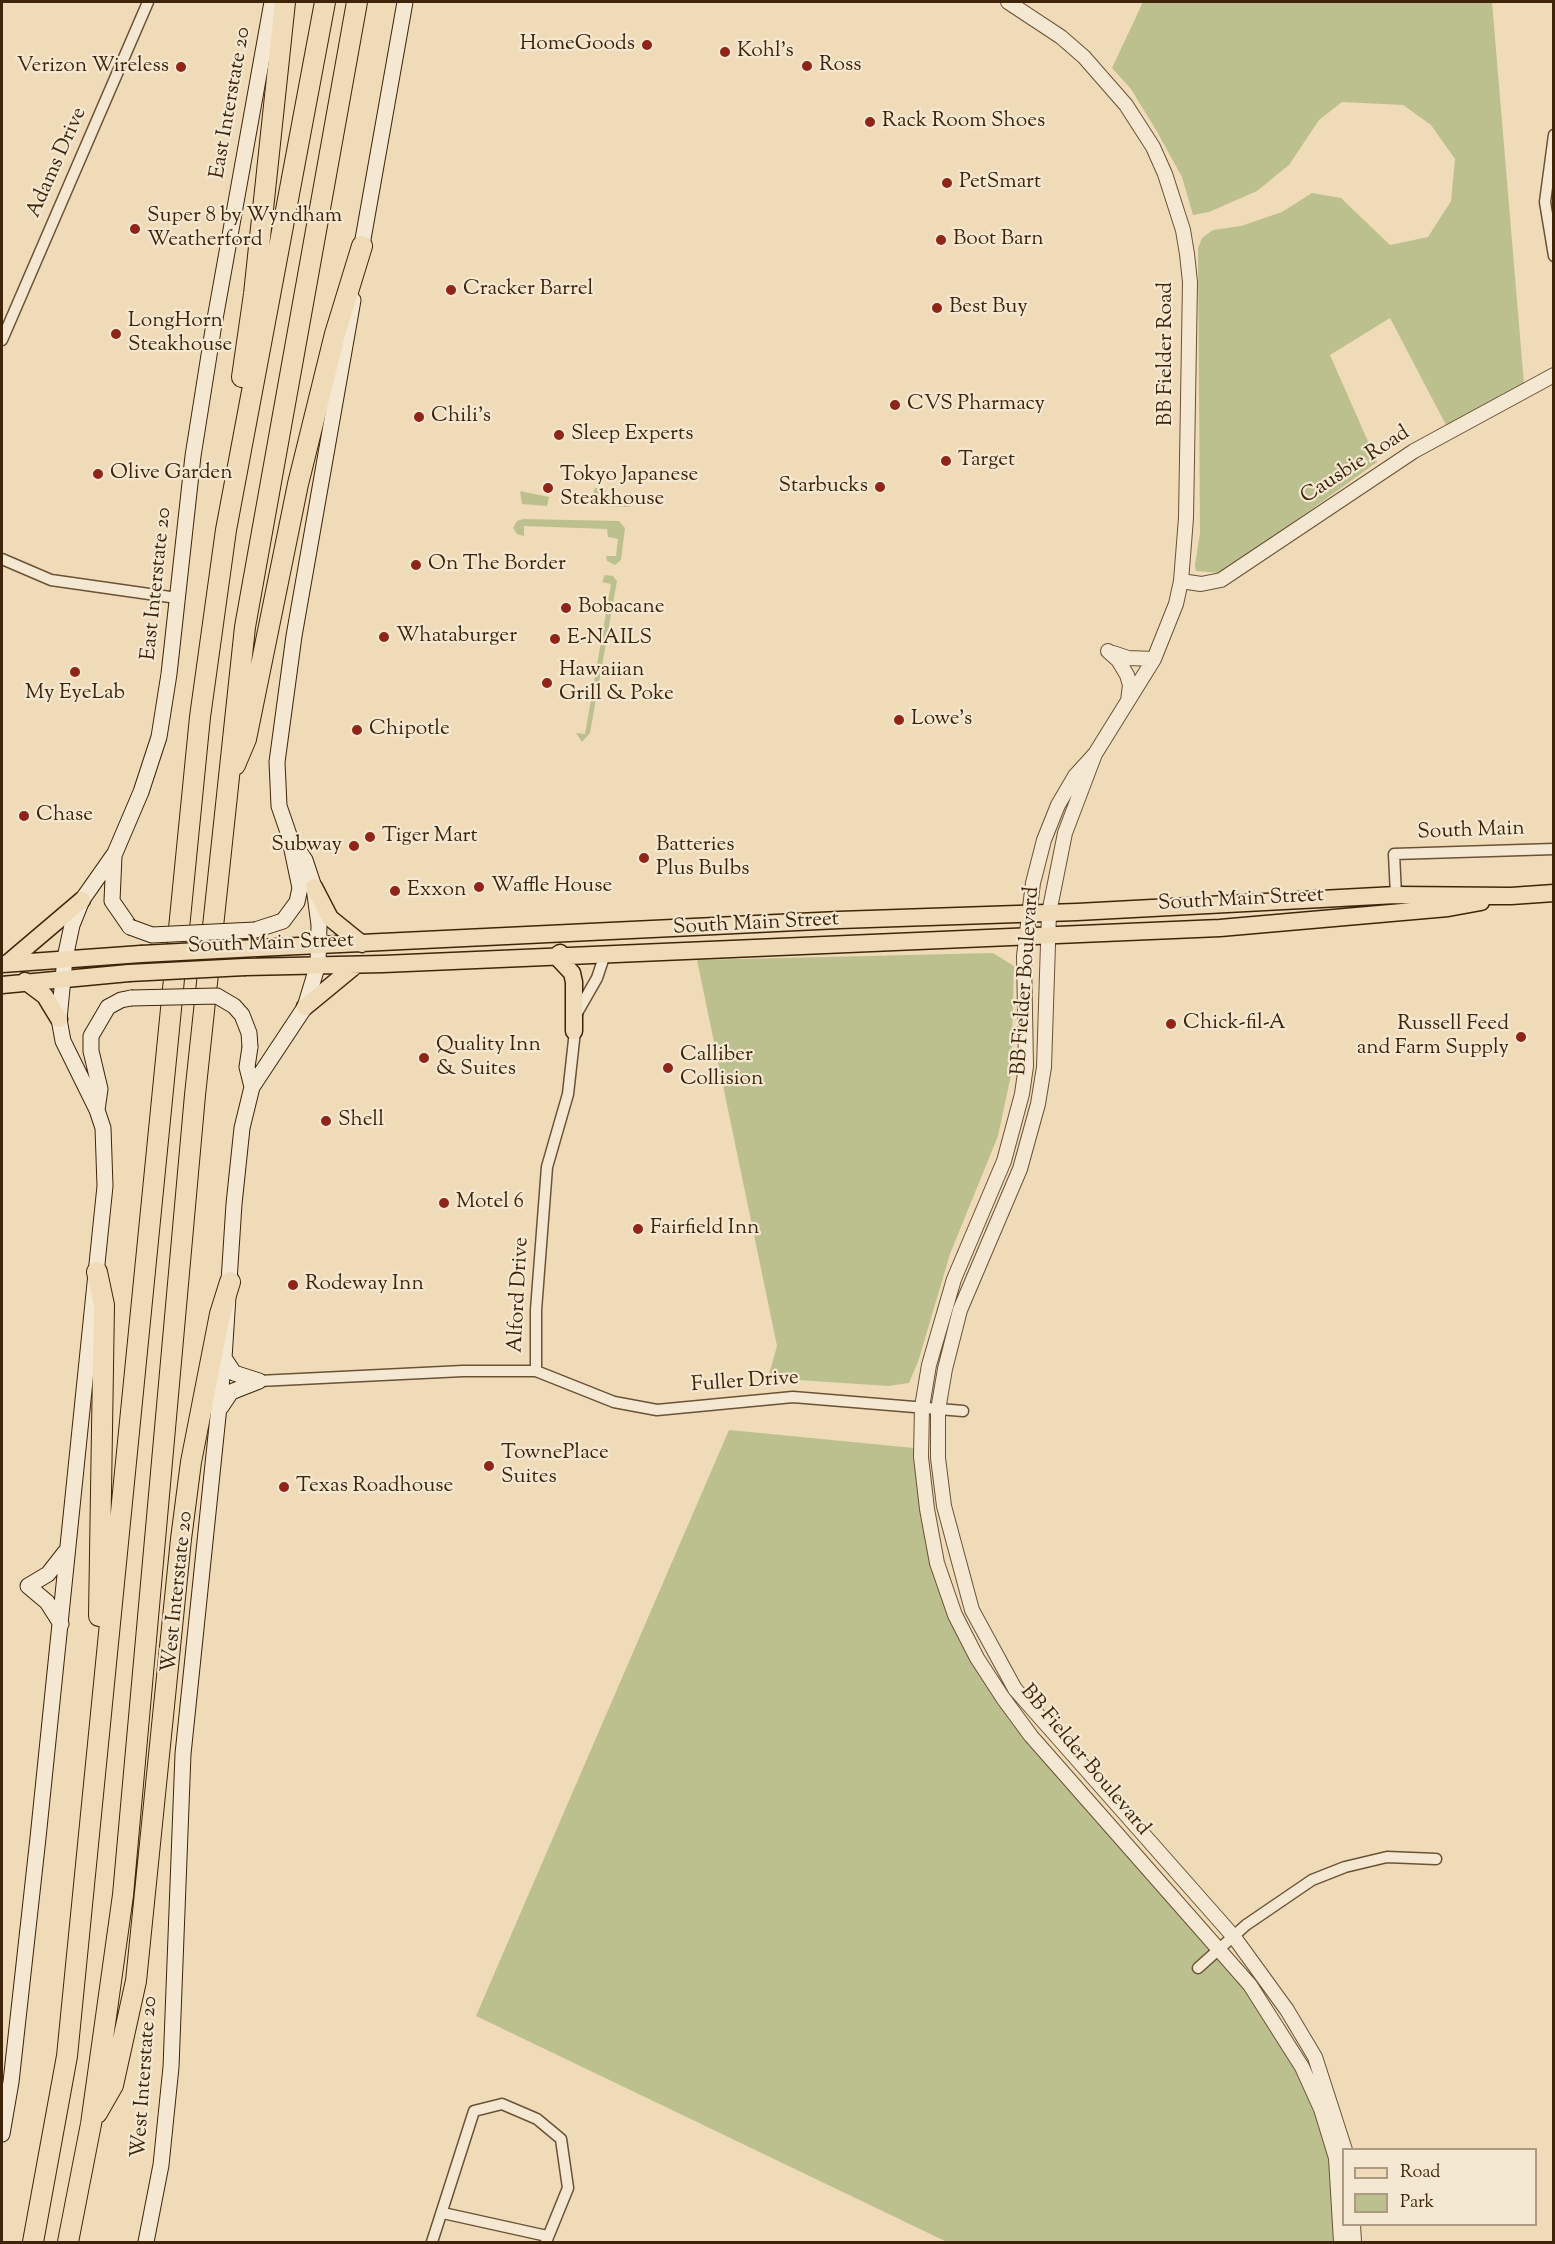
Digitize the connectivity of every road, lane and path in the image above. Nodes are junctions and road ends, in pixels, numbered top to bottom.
1 (148, 2) edge
2 (272, 2) edge
3 (285, 2) edge
4 (325, 2) edge
5 (357, 2) edge
6 (405, 2) edge
7 (1008, 2) edge
8 (1554, 135) edge
9 (362, 246) junction
10 (1554, 256) edge
11 (2, 340) edge
12 (1554, 375) edge
13 (244, 428) junction
14 (2, 559) edge
15 (1181, 581) junction
16 (177, 598) junction
17 (1154, 659) junction
18 (1124, 711) junction
19 (1095, 754) junction
20 (227, 784) junction
21 (290, 838) junction
22 (1554, 849) edge
23 (115, 853) junction
24 (314, 887) junction
25 (1554, 893) edge
26 (1396, 895) junction
27 (1511, 896) junction
28 (82, 900) junction
29 (1049, 913) junction
30 (1028, 914) junction
31 (647, 929) junction
32 (598, 931) junction
33 (1048, 933) junction
34 (1026, 935) junction
35 (362, 944) junction
36 (319, 946) junction
37 (605, 954) junction
38 (556, 956) junction
39 (65, 958) junction
40 (5, 963) edge
41 (318, 964) junction
42 (357, 965) junction
43 (64, 977) junction
44 (25, 981) junction
45 (2, 985) edge
46 (305, 1007) junction
47 (59, 1019) junction
48 (574, 1031) junction
49 (252, 1087) junction
50 (97, 1110) junction
51 (97, 1272) junction
52 (230, 1282) junction
53 (224, 1358) junction
54 (536, 1371) junction
55 (259, 1381) junction
56 (921, 1407) junction
57 (219, 1409) junction
58 (938, 1410) junction
59 (963, 1411) dead end
60 (68, 1549) junction
61 (61, 1624) junction
62 (100, 1728) junction
63 (1436, 1859) dead end
64 (1234, 1937) junction
65 (1219, 1949) junction
66 (1198, 1968) dead end
67 (91, 2124) junction
68 (2, 2134) edge
69 (1344, 2148) edge
70 (443, 2213) junction
71 (1353, 2226) edge
72 (69, 2237) edge
73 (546, 2239) edge
74 (33, 2242) edge
75 (146, 2242) edge
76 (432, 2242) edge
77 (1341, 2242) edge
78 (1354, 2242) edge

1 - 11 street, Adams Drive
2 - 16 main road, East Interstate 20
3 - 13 highway
4 - 13 highway
5 - 20 highway
6 - 9 main road
7 - 15 street, BB Fielder Road
8 - 10 street
9 - 20 highway
9 - 21 main road
12 - 15 street, Causbie Road
13 - 62 highway
14 - 16 street
15 - 17 street, BB Fielder Road
16 - 23 main road, East Interstate 20
17 - 18 street, BB Fielder Road
17 - 18 street
18 - 19 street, BB Fielder Road
19 - 29 street, BB Fielder Boulevard
19 - 30 street, BB Fielder Boulevard
20 - 67 highway
21 - 23 main road, bridge
21 - 24 main road
22 - 26 street, South Main
23 - 28 main road, East Interstate 20
24 - 35 main road
24 - 36 main road
25 - 27 main road, South Main Street
26 - 27 main road, South Main Street
26 - 29 main road, South Main Street
27 - 33 main road, South Main Street
28 - 39 main road, East Interstate 20
28 - 40 main road
29 - 30 main road, South Main Street
29 - 33 street, BB Fielder Boulevard
30 - 31 main road, South Main Street
30 - 34 street, BB Fielder Boulevard
31 - 32 main road, South Main Street
31 - 37 main road
32 - 35 main road, South Main Street
32 - 38 main road
33 - 34 main road, South Main Street
33 - 58 street, BB Fielder Boulevard
34 - 37 main road, South Main Street
34 - 56 street, BB Fielder Boulevard
35 - 36 main road, South Main Street
36 - 39 main road, South Main Street, bridge
36 - 41 main road
37 - 38 main road, South Main Street
37 - 48 street, Alford Drive
38 - 42 main road, South Main Street
38 - 48 main road
39 - 40 main road, South Main Street
39 - 43 main road, East Interstate 20
41 - 42 main road, South Main Street
41 - 43 main road, South Main Street, bridge
41 - 46 main road, West Interstate 20
42 - 46 main road
43 - 44 main road, South Main Street
43 - 47 main road
44 - 45 main road, South Main Street
44 - 47 main road
46 - 49 main road, West Interstate 20
47 - 50 main road
48 - 54 street, Alford Drive
49 - 50 main road, bridge
49 - 52 main road, West Interstate 20
50 - 51 main road
51 - 60 main road
51 - 62 highway
52 - 53 main road, West Interstate 20
52 - 67 highway
53 - 55 main road
53 - 57 main road, West Interstate 20
54 - 55 street, Alford Drive
54 - 56 street, Fuller Drive
55 - 57 main road
56 - 58 street, Fuller Drive
56 - 65 street, BB Fielder Boulevard
57 - 75 main road, West Interstate 20
58 - 59 street, Fuller Drive
58 - 64 street, BB Fielder Boulevard
60 - 61 main road
60 - 61 main road
61 - 68 main road
62 - 74 highway
63 - 64 street
64 - 65 street
64 - 69 street, BB Fielder Boulevard
65 - 66 street
65 - 77 street, BB Fielder Boulevard
67 - 72 highway
70 - 73 street
70 - 73 street
70 - 76 street
71 - 78 street

